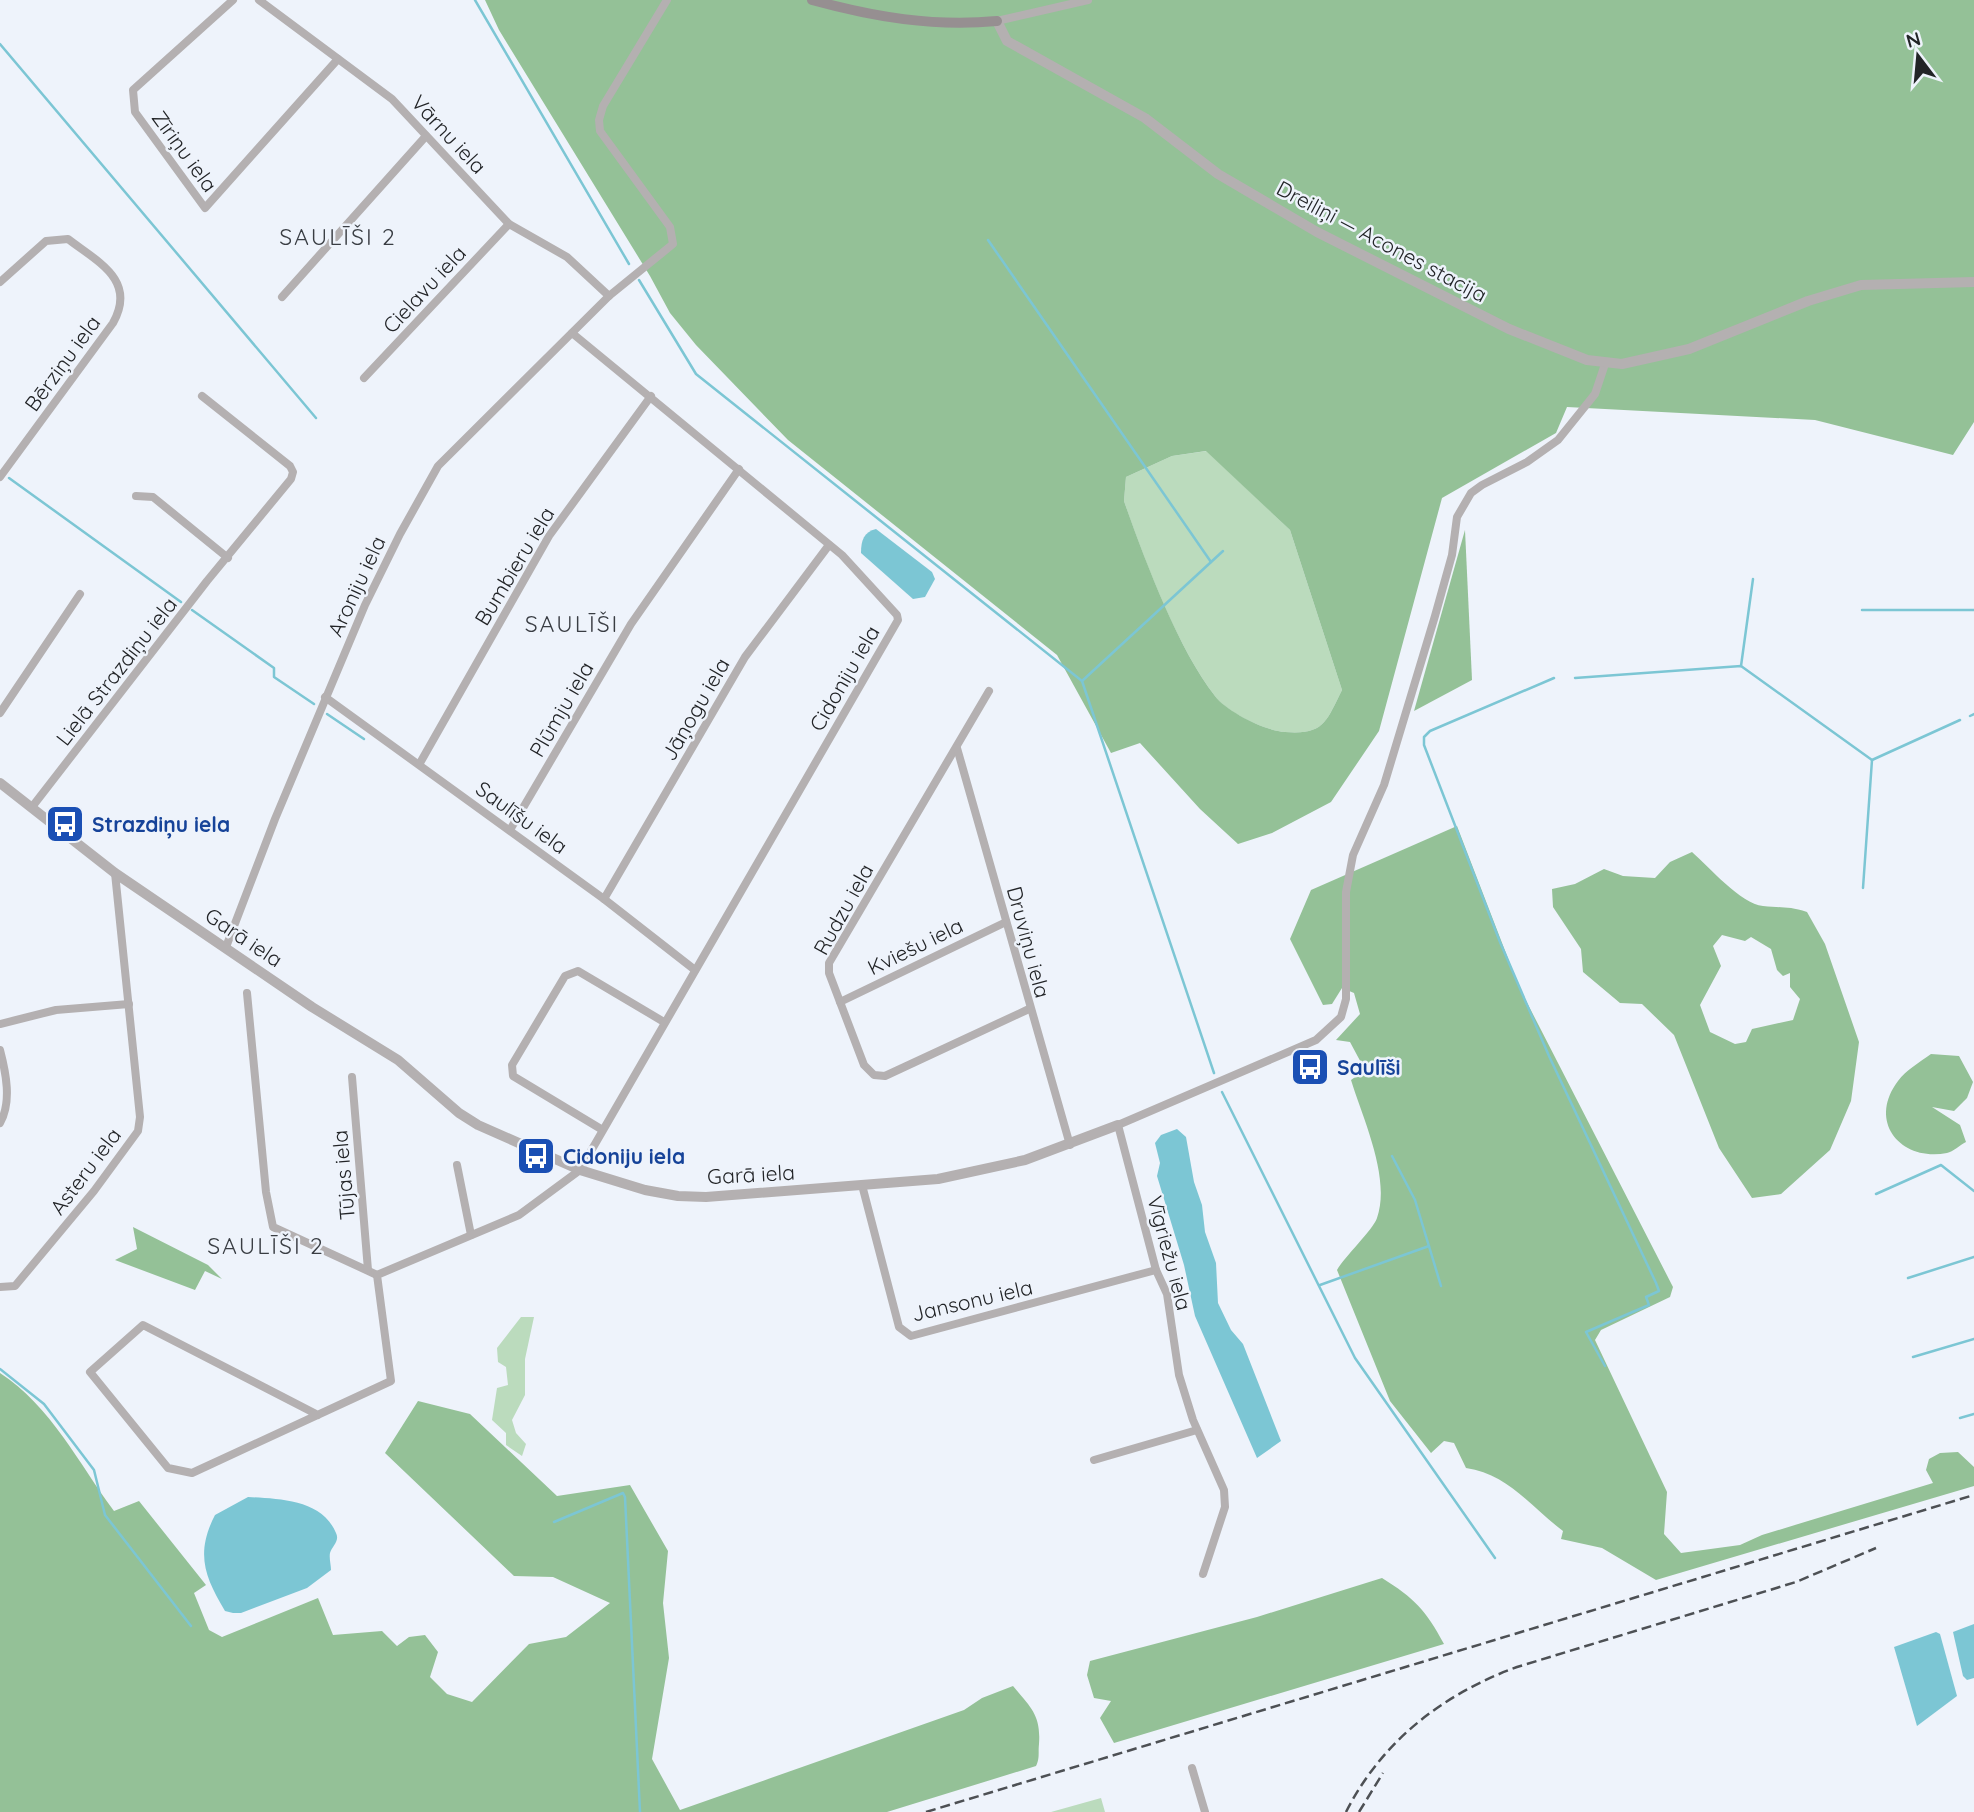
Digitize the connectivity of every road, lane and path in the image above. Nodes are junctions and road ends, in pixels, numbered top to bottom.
1 (233, 0) edge
2 (258, 0) edge
3 (667, 0) edge
4 (812, 0) edge
5 (1088, 0) edge
6 (997, 21) junction
7 (338, 59) junction
8 (426, 136) junction
9 (509, 224) junction
10 (0, 282) edge
11 (1974, 282) edge
12 (609, 296) junction
13 (282, 298) dead end
14 (572, 333) junction
15 (1605, 364) junction
16 (364, 379) dead end
17 (202, 396) dead end
18 (651, 396) junction
19 (739, 469) junction
20 (0, 477) edge
21 (136, 496) dead end
22 (829, 545) junction
23 (228, 558) junction
24 (80, 594) dead end
25 (989, 691) dead end
26 (325, 697) junction
27 (0, 713) edge
28 (957, 748) junction
29 (420, 763) junction
30 (0, 783) edge
31 (32, 807) junction
32 (510, 830) junction
33 (115, 873) junction
34 (604, 899) junction
35 (1006, 922) junction
36 (226, 947) junction
37 (695, 971) junction
38 (247, 993) dead end
39 (840, 1002) junction
40 (129, 1004) junction
41 (1029, 1009) junction
42 (664, 1022) junction
43 (0, 1024) edge
44 (0, 1050) edge
45 (352, 1077) dead end
46 (0, 1123) edge
47 (1118, 1125) junction
48 (601, 1129) junction
49 (1070, 1145) junction
50 (457, 1165) dead end
51 (580, 1170) junction
52 (862, 1185) junction
53 (471, 1235) junction
54 (368, 1270) junction
55 (1156, 1270) junction
56 (377, 1275) junction
57 (0, 1287) edge
58 (318, 1415) junction
59 (1197, 1430) junction
60 (1094, 1460) dead end
61 (1203, 1574) dead end
62 (1192, 1768) dead end
63 (1205, 1812) edge

1 - 7 street, Zīriņu iela
2 - 7 street, Vārnu iela
3 - 12 street, Aroniju iela
4 - 6 main road
5 - 6 street
6 - 15 street, Dreiliņi — Acones stacija
7 - 8 street, Vārnu iela
8 - 9 street, Vārnu iela
8 - 13 street
9 - 12 street, Vārnu iela
9 - 16 street, Cielavu iela
10 - 20 street, Bērziņu iela
11 - 15 street, Dreiliņi — Acones stacija
12 - 14 street, Aroniju iela
14 - 18 street, Cidoniju iela
14 - 26 street, Aroniju iela
15 - 47 street, Garā iela
17 - 23 street, Lielā Strazdiņu iela
18 - 19 street, Cidoniju iela
18 - 29 street, Bumbieru iela
19 - 22 street, Cidoniju iela
19 - 32 street, Plūmju iela
21 - 23 street
22 - 34 street, Jāņogu iela
22 - 37 street, Cidoniju iela
23 - 31 street, Lielā Strazdiņu iela
24 - 27 street
25 - 28 street, Rudzu iela
26 - 29 street, Saulīšu iela
26 - 36 street, Aroniju iela
28 - 35 street, Druviņu iela
28 - 39 street, Rudzu iela
29 - 32 street, Saulīšu iela
30 - 31 street, Garā iela
31 - 33 street, Garā iela
32 - 34 street, Saulīšu iela
33 - 36 street, Garā iela
33 - 40 street, Asteru iela
34 - 37 street, Saulīšu iela
35 - 39 street, Kviešu iela
35 - 41 street, Druviņu iela
36 - 51 street, Garā iela
37 - 42 street, Cidoniju iela
38 - 54 street
39 - 41 street, Rudzu iela
40 - 43 street
40 - 57 street, Asteru iela
41 - 49 street, Druviņu iela
42 - 48 street, Cidoniju iela
42 - 48 street
44 - 46 street
45 - 54 street, Tūjas iela
47 - 49 street, Garā iela
47 - 55 street, Vīgriežu iela
48 - 51 street, Cidoniju iela
49 - 52 street, Garā iela
50 - 53 street
51 - 52 street, Garā iela
51 - 53 street, Cidoniju iela
52 - 55 street, Jansonu iela
53 - 56 street, Cidoniju iela
54 - 56 street
55 - 59 street, Vīgriežu iela
56 - 58 street
58 - 58 street
59 - 60 street
59 - 61 street, Vīgriežu iela
62 - 63 street

